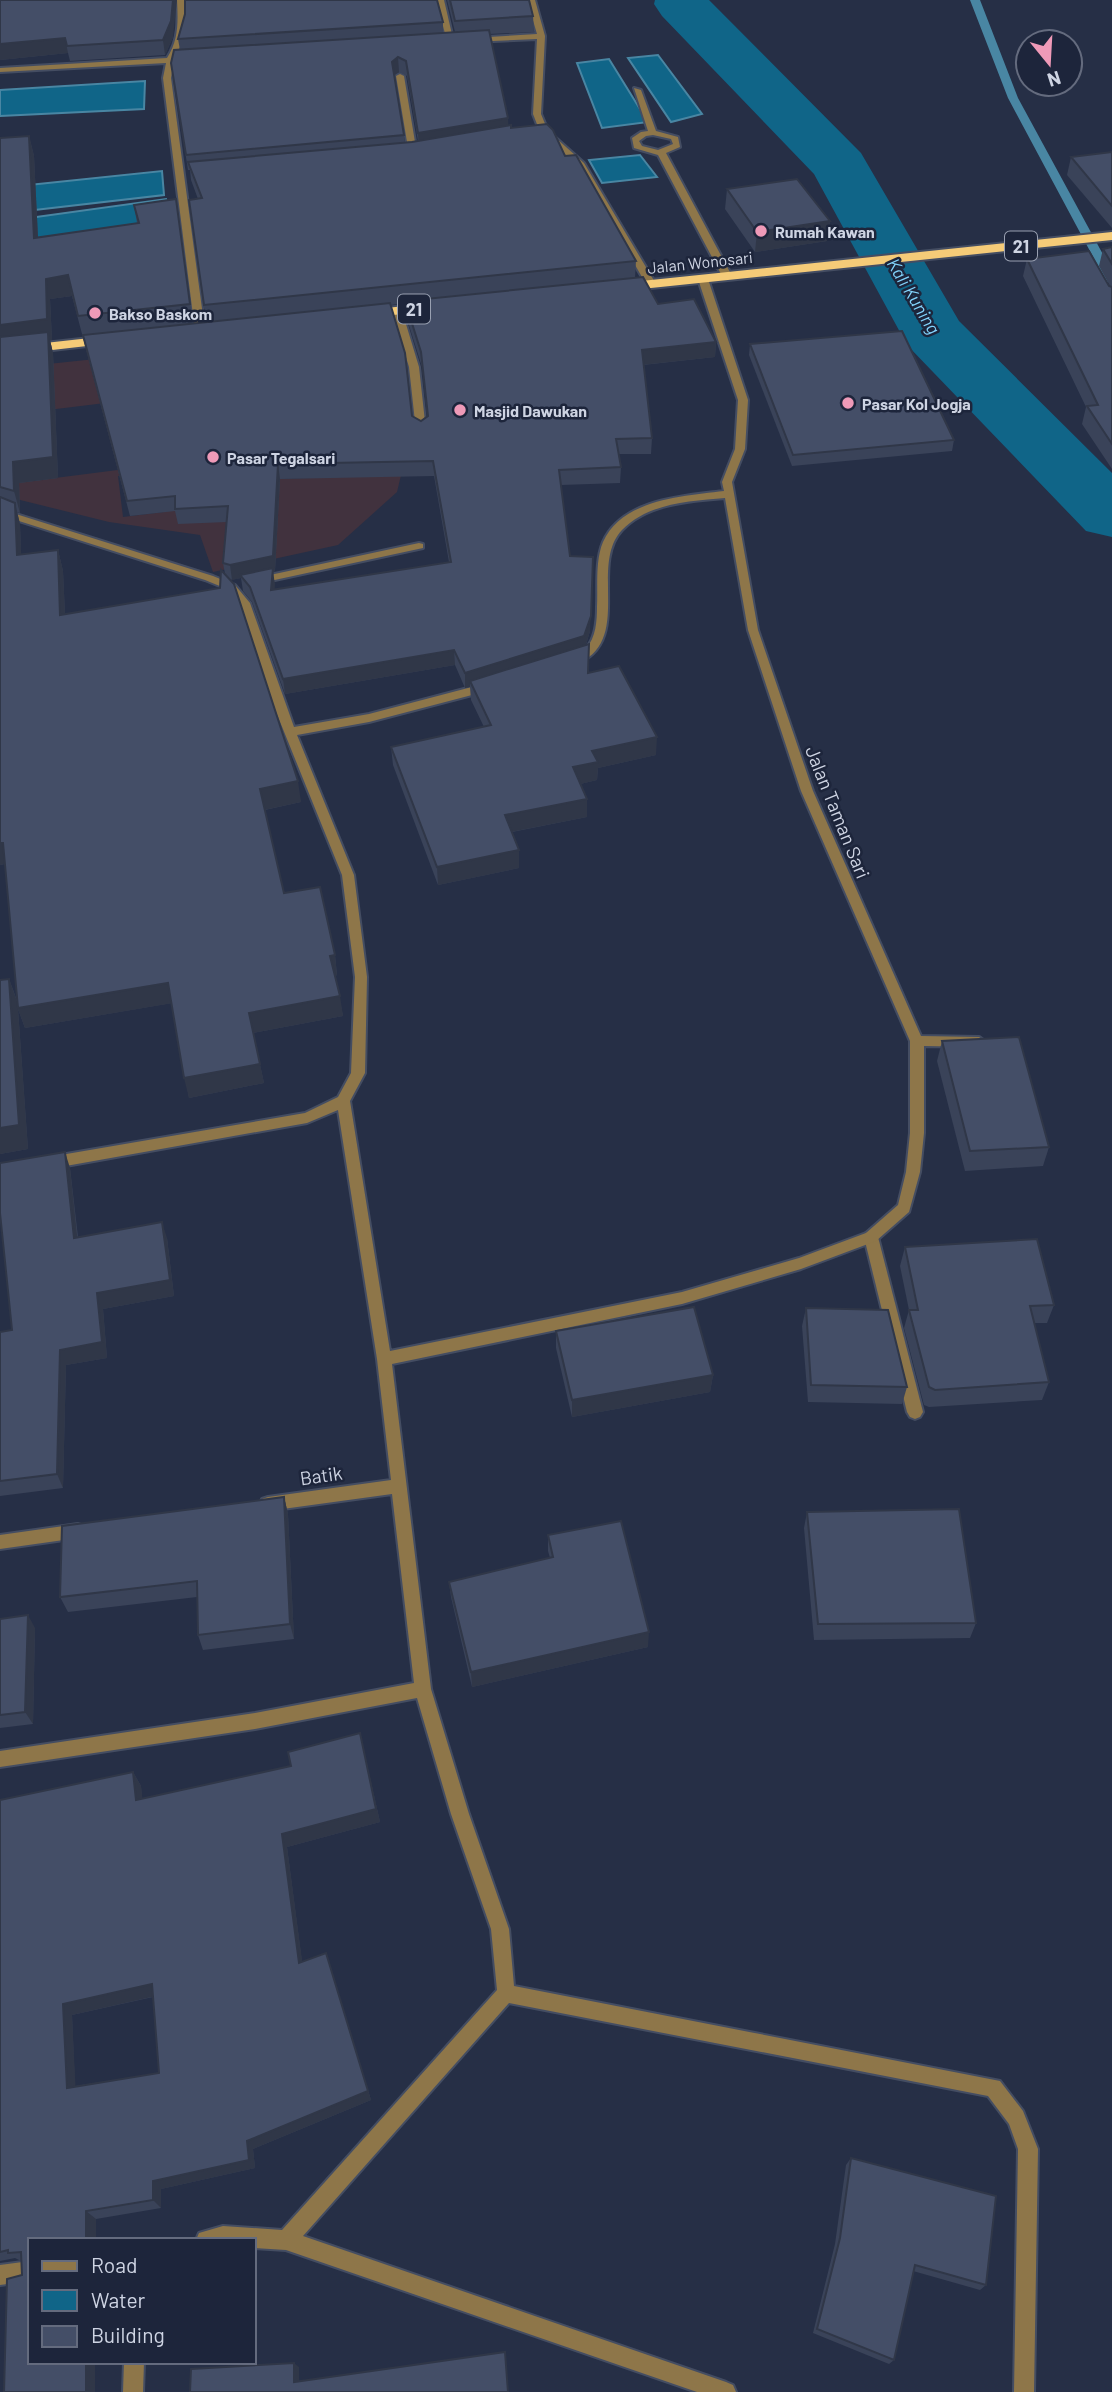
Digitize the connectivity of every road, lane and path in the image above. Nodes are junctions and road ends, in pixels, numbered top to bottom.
1 (181, 0) edge
2 (440, 0) edge
3 (531, 0) edge
4 (541, 36) junction
5 (438, 41) edge
6 (451, 41) junction
7 (184, 59) edge
8 (170, 60) junction
9 (0, 70) edge
10 (400, 76) edge
11 (637, 90) dead end
12 (544, 132) junction
13 (653, 133) junction
14 (531, 134) edge
15 (426, 152) edge
16 (661, 152) junction
17 (413, 154) junction
18 (399, 155) edge
19 (192, 175) edge
20 (179, 176) junction
21 (1108, 237) edge
22 (727, 276) junction
23 (703, 279) junction
24 (651, 284) junction
25 (611, 288) edge
26 (450, 305) edge
27 (397, 311) junction
28 (358, 315) edge
29 (200, 331) edge
30 (120, 339) edge
31 (0, 352) edge
32 (421, 431) edge
33 (729, 494) junction
34 (0, 512) edge
35 (419, 547) dead end
36 (231, 587) junction
37 (564, 664) edge
38 (504, 682) edge
39 (290, 732) junction
40 (917, 1041) junction
41 (989, 1042) edge
42 (343, 1101) junction
43 (40, 1165) edge
44 (871, 1237) junction
45 (393, 1357) junction
46 (915, 1412) dead end
47 (398, 1486) junction
48 (247, 1507) edge
49 (96, 1528) edge
50 (0, 1542) edge
51 (423, 1689) junction
52 (0, 1759) edge
53 (506, 1993) junction
54 (214, 2238) edge
55 (254, 2238) edge
56 (256, 2238) edge
57 (286, 2240) junction
58 (28, 2271) edge
59 (0, 2275) edge
60 (134, 2364) edge
61 (133, 2392) edge
62 (726, 2392) edge
63 (1024, 2392) edge

1 - 8 street
2 - 6 street
3 - 4 street
4 - 6 street
4 - 12 street
5 - 6 street
7 - 8 street
8 - 9 street
8 - 20 street
10 - 17 street
11 - 13 street
12 - 14 street
12 - 24 street
13 - 16 street
13 - 16 street
15 - 17 street
16 - 22 street
17 - 18 street
19 - 20 street
20 - 29 street
21 - 22 highway, Jalan Wonosari / 21
22 - 23 highway, Jalan Wonosari / 21
23 - 24 highway, Jalan Wonosari / 21
23 - 33 street, Jalan Taman Sari
24 - 25 highway, Jalan Wonosari / 21
26 - 27 highway, 21
27 - 28 highway, 21
27 - 32 street
30 - 31 highway
33 - 37 street
33 - 40 street, Jalan Taman Sari
34 - 36 street
35 - 36 street
36 - 39 street
38 - 39 street
39 - 42 street
40 - 41 street
40 - 44 street
42 - 43 street
42 - 45 street
44 - 45 street
44 - 46 street
45 - 47 street
47 - 48 street, Batik
47 - 51 street
49 - 50 street
51 - 52 street
51 - 53 street
53 - 57 street
53 - 63 street
54 - 55 street
56 - 57 street
57 - 62 street
58 - 59 street
60 - 61 street

